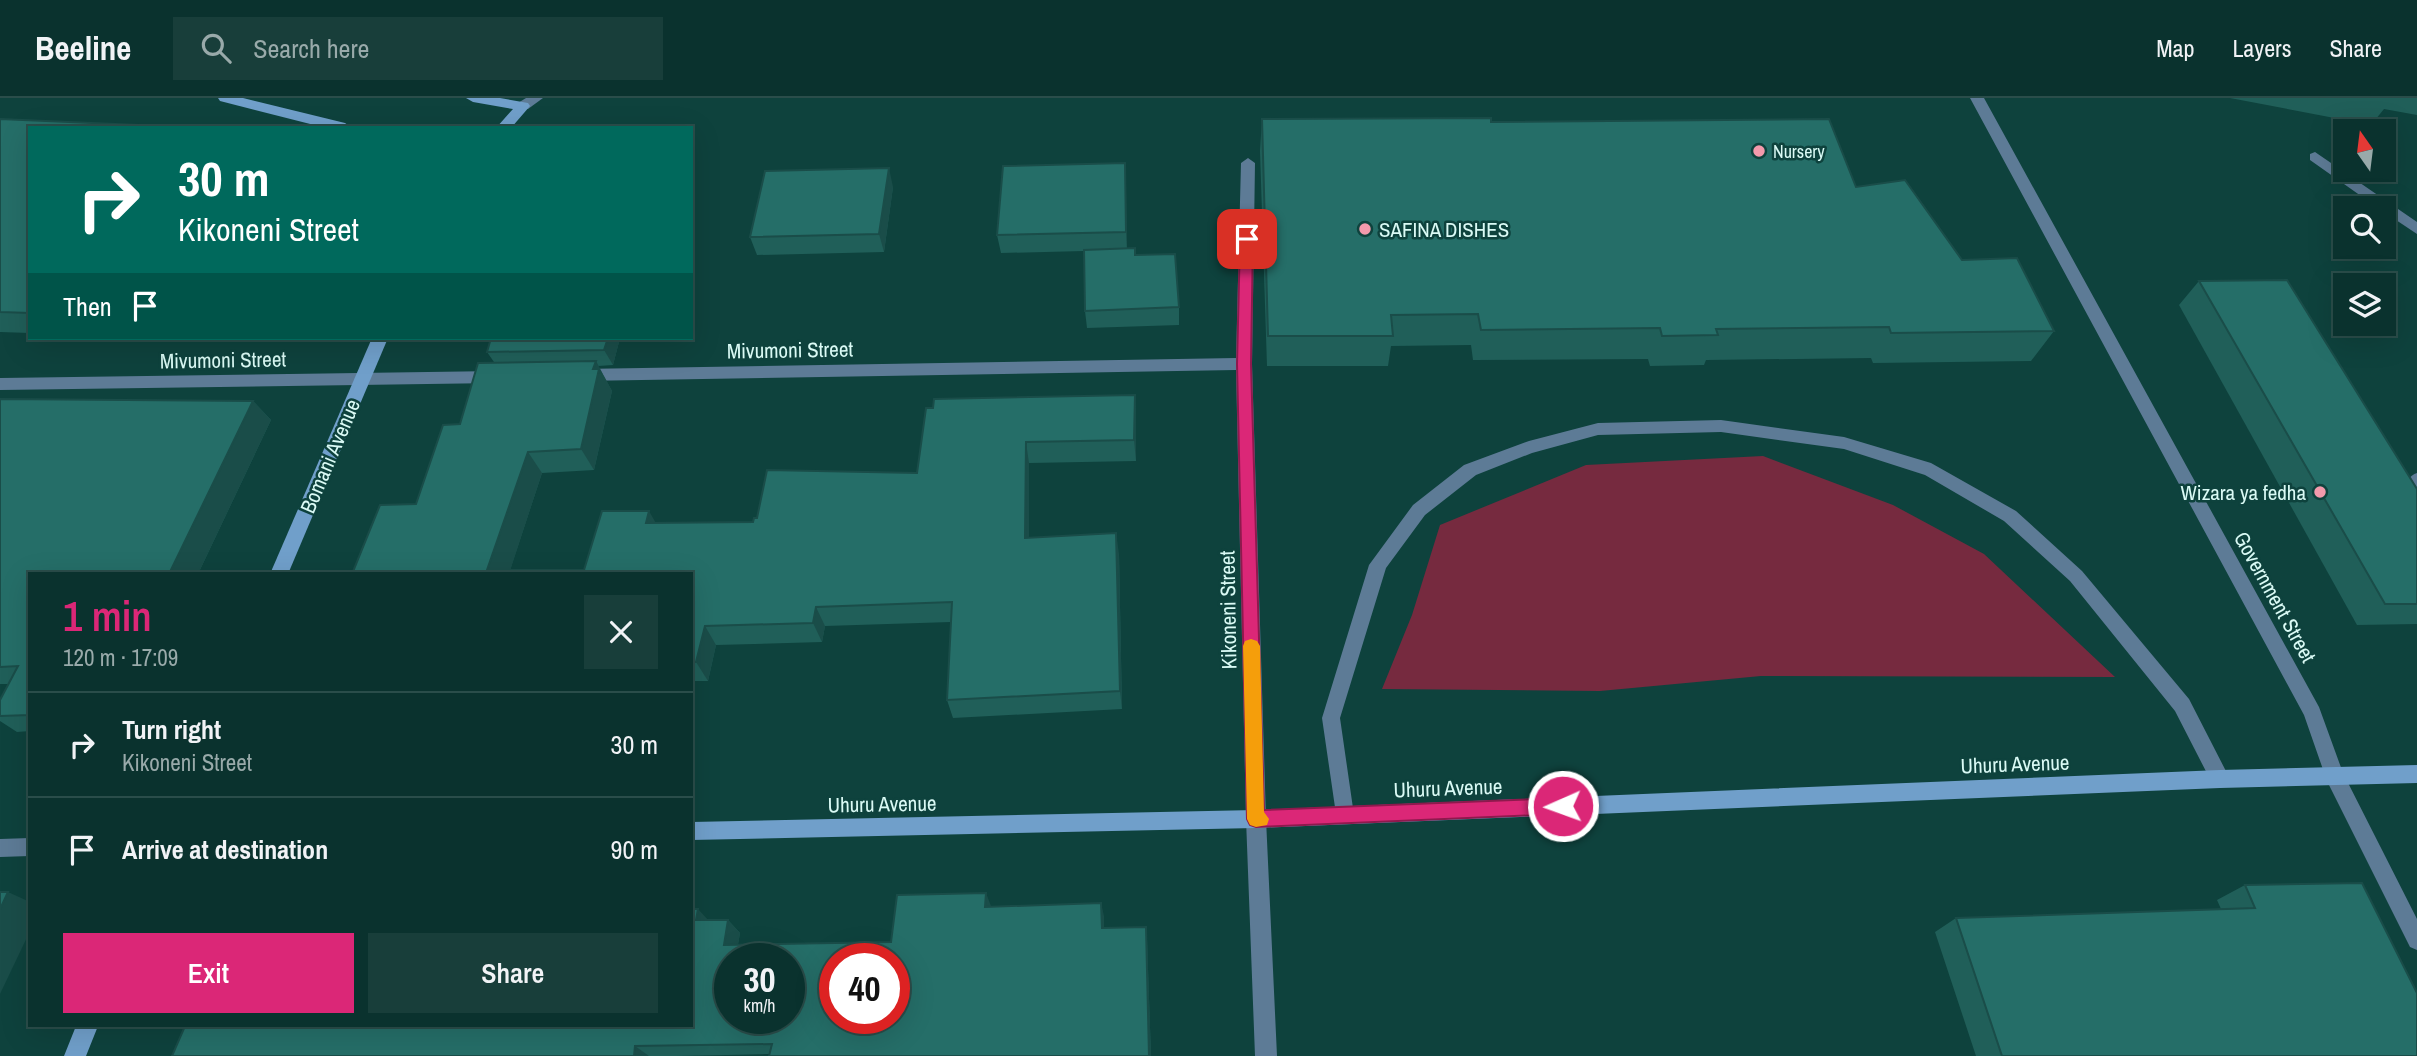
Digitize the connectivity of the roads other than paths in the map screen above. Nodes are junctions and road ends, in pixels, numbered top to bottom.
1 (225, 98) edge
2 (473, 98) edge
3 (536, 98) edge
4 (1977, 98) edge
5 (523, 106) junction
6 (337, 126) edge
7 (505, 126) edge
8 (2315, 157) dead end
9 (1248, 163) dead end
10 (2417, 229) edge
11 (379, 340) edge
12 (1244, 364) junction
13 (559, 375) edge
14 (517, 376) edge
15 (363, 379) junction
16 (0, 384) edge
17 (2417, 480) edge
18 (2417, 503) edge
19 (280, 572) edge
20 (2417, 774) edge
21 (2334, 775) junction
22 (2220, 779) junction
23 (1344, 815) junction
24 (1256, 819) junction
25 (693, 831) edge
26 (28, 847) edge
27 (0, 848) edge
28 (2417, 940) edge
29 (87, 1027) edge
30 (75, 1056) edge
31 (1266, 1056) edge

1 - 6 street
2 - 5 street
3 - 5 street
4 - 21 street, Government Street
5 - 7 street
8 - 10 street
9 - 12 street, Kikoneni Street
11 - 15 street, Bomani Avenue
12 - 13 street, Mivumoni Street
12 - 24 street, Kikoneni Street
14 - 15 street, Mivumoni Street
15 - 16 street, Mivumoni Street
15 - 19 street, Bomani Avenue
17 - 18 street
20 - 21 street, Uhuru Avenue
21 - 22 street, Uhuru Avenue
21 - 28 street, Government Street
22 - 23 street, Uhuru Avenue
22 - 23 street
23 - 24 street, Uhuru Avenue
24 - 25 street, Uhuru Avenue
24 - 31 street, Kikoneni Street
26 - 27 street
29 - 30 street

